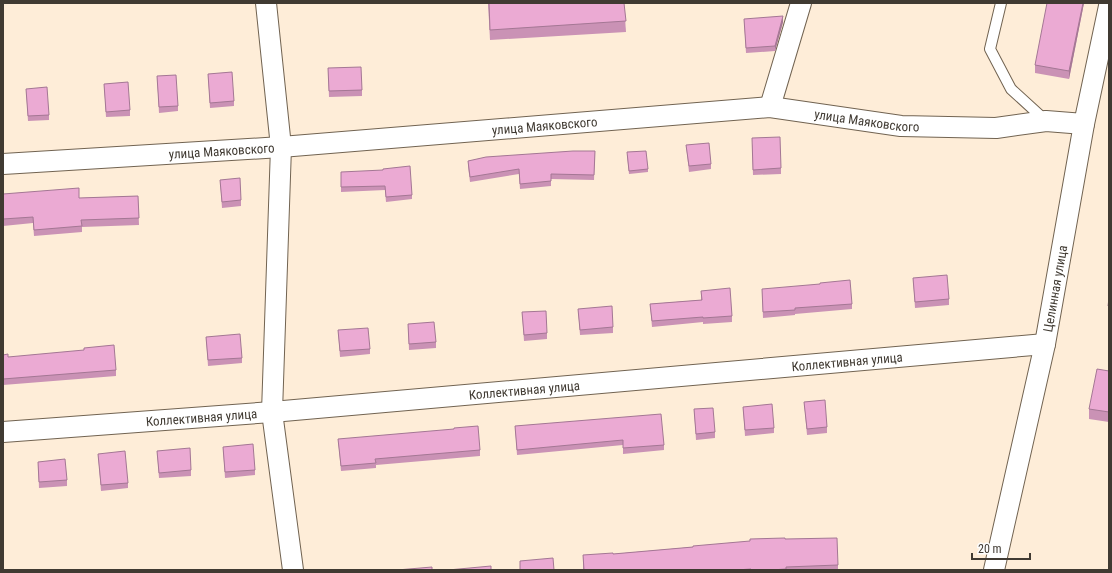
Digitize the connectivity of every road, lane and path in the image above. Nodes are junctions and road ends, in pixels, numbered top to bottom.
1 (266, 3) edge
2 (802, 3) edge
3 (1001, 3) edge
4 (1109, 6) edge
5 (770, 107) junction
6 (1046, 121) junction
7 (1084, 124) junction
8 (282, 147) junction
9 (3, 164) edge
10 (1045, 344) junction
11 (272, 412) junction
12 (3, 432) edge
13 (293, 570) edge
14 (994, 570) edge

1 - 8 street
2 - 5 street
3 - 6 lane
4 - 7 street, Целинная улица
5 - 6 street, улица Маяковского
5 - 8 street, улица Маяковского
6 - 7 street, улица Маяковского
7 - 10 street, Целинная улица
8 - 9 street, улица Маяковского
8 - 11 street
10 - 11 street, Коллективная улица
10 - 14 street, Целинная улица
11 - 12 street, Коллективная улица
11 - 13 street

